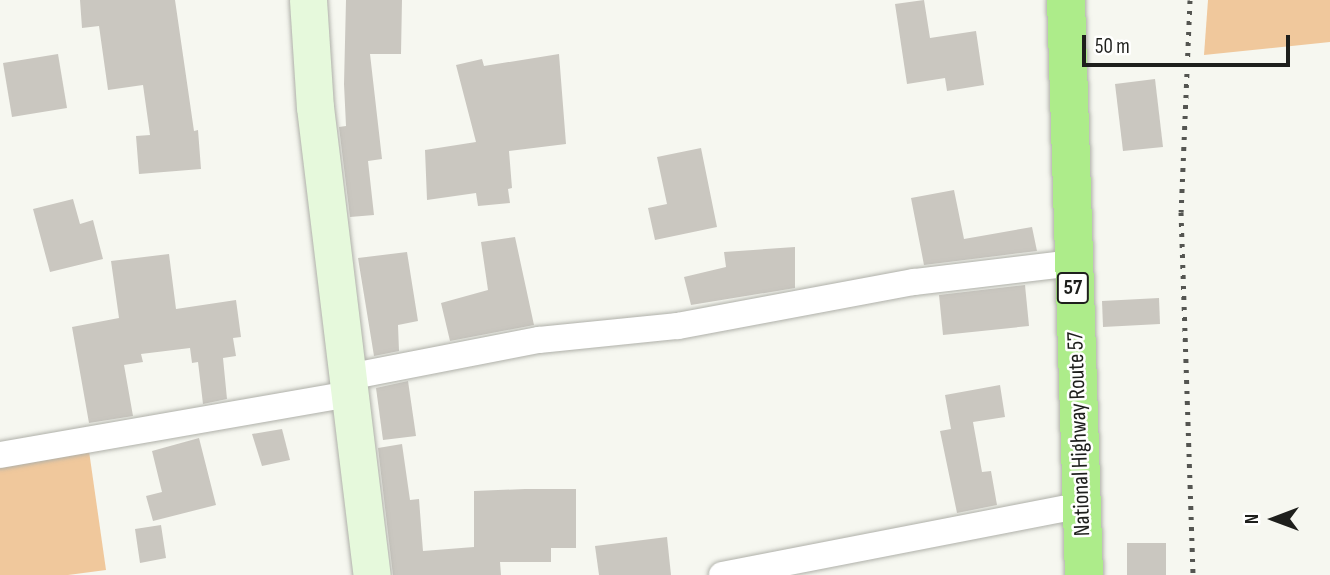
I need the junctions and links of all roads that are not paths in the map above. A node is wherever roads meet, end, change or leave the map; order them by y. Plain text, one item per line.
1 (308, 0) edge
2 (1066, 0) edge
3 (1073, 263) junction
4 (349, 386) junction
5 (0, 455) edge
6 (1081, 505) junction
7 (372, 575) edge
8 (722, 575) edge
9 (1084, 575) edge

1 - 4 street
2 - 3 highway, National Highway Route 57 / 57
3 - 4 street
3 - 6 highway, National Highway Route 57 / 57
4 - 5 street
4 - 7 street
6 - 8 street
6 - 9 highway, National Highway Route 57 / 57

